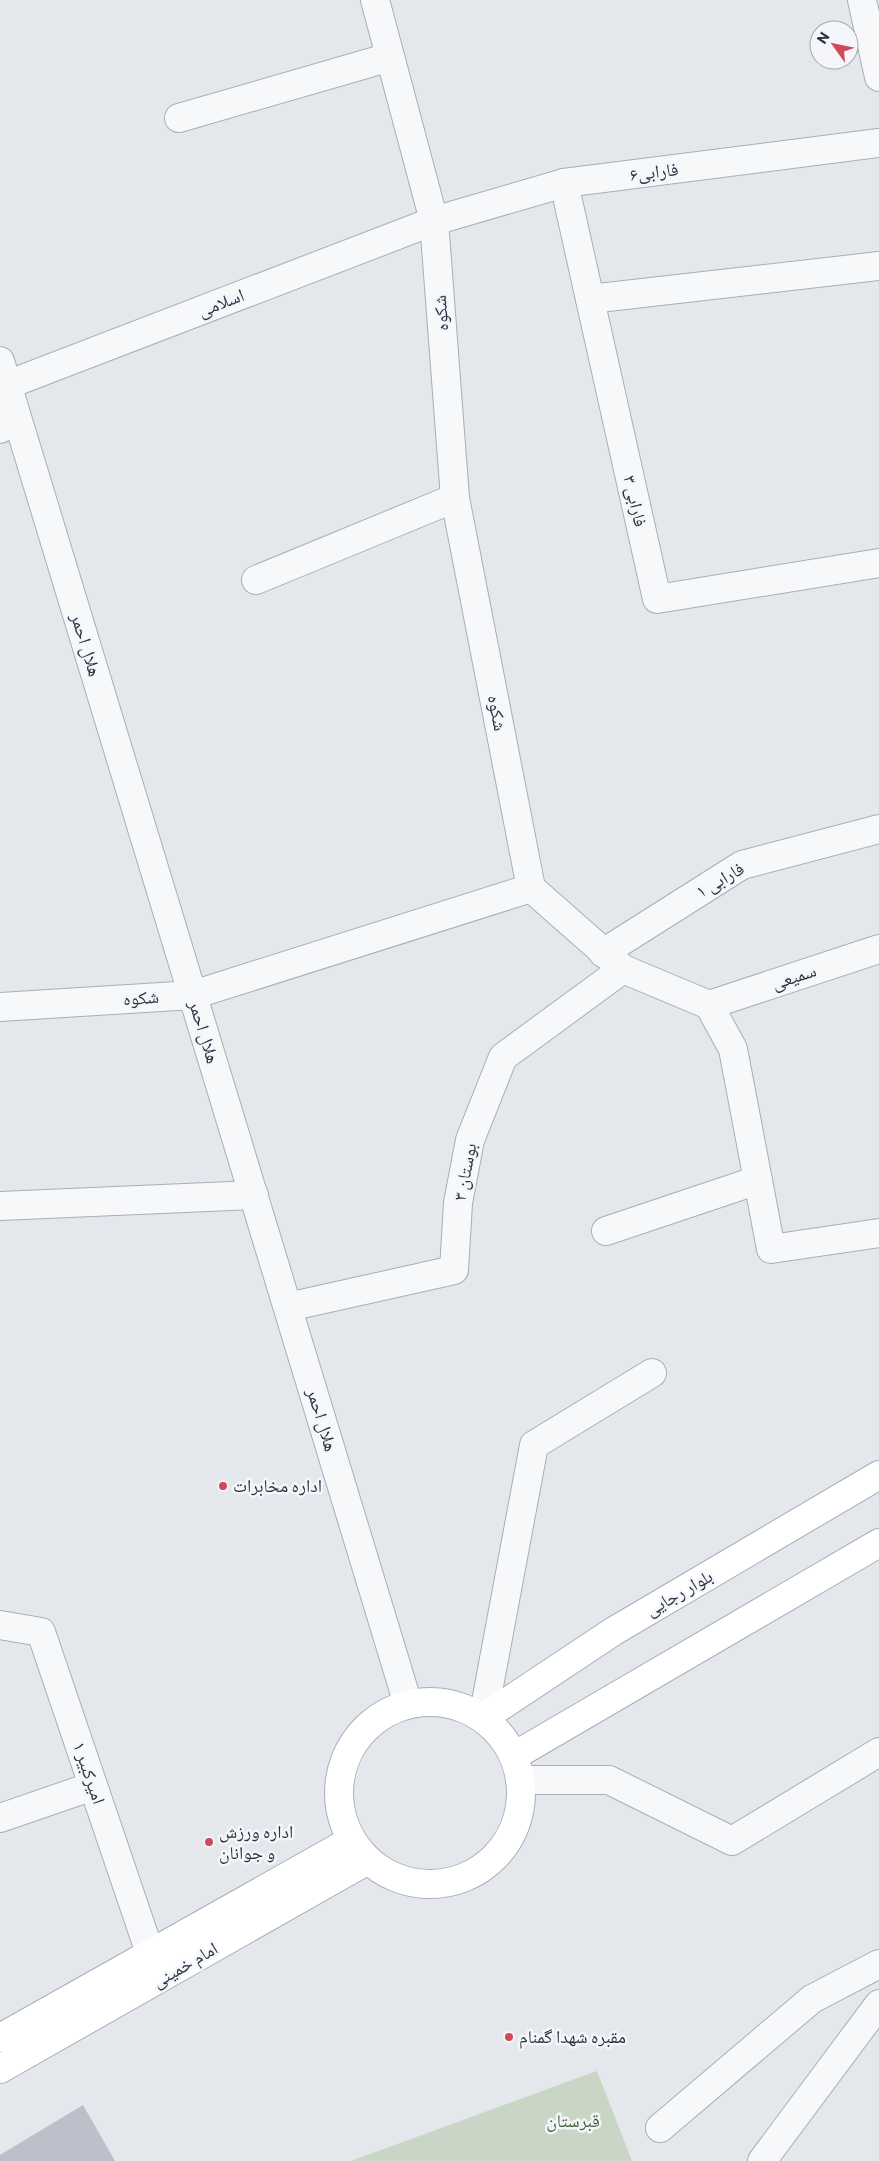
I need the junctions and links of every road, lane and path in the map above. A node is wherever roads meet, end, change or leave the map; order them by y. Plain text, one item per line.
1 (375, 0) edge
2 (862, 0) edge
3 (390, 57) junction
4 (879, 76) edge
5 (179, 118) dead end
6 (879, 142) edge
7 (564, 183) junction
8 (434, 222) junction
9 (879, 266) edge
10 (590, 299) junction
11 (2, 379) edge
12 (0, 429) edge
13 (455, 498) junction
14 (879, 563) edge
15 (256, 580) dead end
16 (879, 828) edge
17 (531, 888) junction
18 (879, 949) edge
19 (613, 961) junction
20 (193, 995) junction
21 (709, 1005) junction
22 (0, 1007) edge
23 (758, 1180) junction
24 (254, 1195) junction
25 (0, 1206) edge
26 (606, 1230) dead end
27 (879, 1233) edge
28 (288, 1307) junction
29 (652, 1373) dead end
30 (879, 1475) edge
31 (879, 1543) edge
32 (0, 1625) edge
33 (408, 1704) junction
34 (483, 1718) junction
35 (877, 1757) edge
36 (517, 1768) junction
37 (93, 1786) junction
38 (0, 1818) edge
39 (360, 1850) junction
40 (150, 1954) junction
41 (879, 1964) edge
42 (879, 2004) edge
43 (0, 2038) edge
44 (0, 2070) edge
45 (660, 2128) dead end
46 (762, 2161) edge

1 - 3 street, شکوه
2 - 4 street
3 - 5 street
3 - 8 street, شکوه
6 - 7 street, فارابی۶
7 - 8 street, فارابی۶
7 - 10 street, فارابی ۳
8 - 11 street, اسلامی
8 - 13 street, شکوه
9 - 10 street
10 - 14 street, فارابی ۳
11 - 12 street
11 - 20 street, هلال احمر
13 - 15 street
13 - 17 street, شکوه
16 - 19 street, فارابی ۱
17 - 19 street
17 - 20 street, شکوه
18 - 21 street, سمیعی
19 - 21 street
19 - 28 street, بوستان ٣
20 - 22 street, شکوه
20 - 24 street, هلال احمر
21 - 23 street
23 - 26 street
23 - 27 street
24 - 25 street
24 - 28 street, هلال احمر
28 - 33 street, هلال احمر
29 - 34 street
30 - 34 main road, بلوار رجایی
31 - 36 main road
32 - 37 street, امیرکبیر ۱
33 - 34 main road
33 - 39 main road
34 - 36 main road
35 - 36 street
36 - 39 main road
37 - 38 street
37 - 40 street, امیرکبیر ۱
39 - 40 main road, امام خمینی
39 - 44 main road, امام خمینی
40 - 43 main road, امام خمینی
41 - 45 street
42 - 46 street

